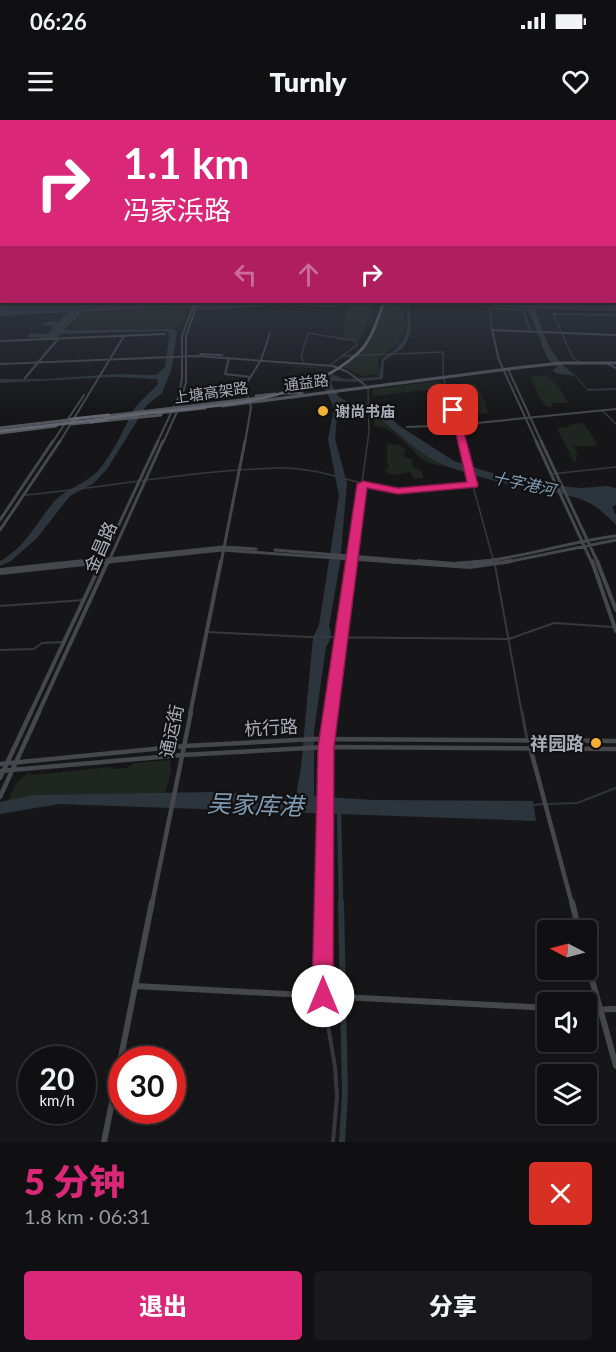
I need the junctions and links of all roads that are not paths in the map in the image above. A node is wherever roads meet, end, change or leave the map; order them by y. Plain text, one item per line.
1 (190, 318) edge
2 (376, 318) edge
3 (377, 318) edge
4 (491, 318) edge
5 (526, 318) edge
6 (555, 318) edge
7 (492, 330) junction
8 (530, 331) junction
9 (561, 332) junction
10 (270, 333) dead end
11 (165, 334) dead end
12 (616, 335) edge
13 (122, 336) junction
14 (57, 339) junction
15 (0, 341) edge
16 (184, 355) junction
17 (344, 356) junction
18 (108, 358) junction
19 (228, 358) junction
20 (261, 360) junction
21 (572, 360) junction
22 (38, 361) junction
23 (561, 362) junction
24 (0, 363) edge
25 (305, 364) junction
26 (616, 364) edge
27 (329, 366) junction
28 (506, 369) junction
29 (443, 376) junction
30 (251, 377) junction
31 (25, 378) dead end
32 (365, 385) junction
33 (278, 391) junction
34 (324, 391) junction
35 (263, 396) junction
36 (251, 399) junction
37 (173, 406) junction
38 (180, 406) junction
39 (616, 410) edge
40 (603, 411) junction
41 (177, 412) junction
42 (143, 413) junction
43 (171, 413) junction
44 (369, 413) joint
45 (130, 415) junction
46 (526, 418) junction
47 (531, 418) junction
48 (70, 421) junction
49 (616, 424) edge
50 (64, 425) junction
51 (458, 425) junction
52 (407, 427) dead end
53 (0, 431) edge
54 (616, 467) edge
55 (238, 471) junction
56 (557, 473) junction
57 (552, 474) junction
58 (330, 476) joint
59 (146, 479) junction
60 (352, 481) joint
61 (140, 482) junction
62 (363, 484) junction
63 (473, 485) junction
64 (82, 490) joint
65 (65, 492) joint
66 (23, 495) junction
67 (0, 520) edge
68 (0, 530) edge
69 (616, 538) edge
70 (583, 542) junction
71 (588, 542) junction
72 (223, 548) junction
73 (352, 557) junction
74 (106, 560) junction
75 (494, 563) junction
76 (0, 572) edge
77 (84, 600) junction
78 (0, 606) edge
79 (616, 610) edge
80 (616, 628) edge
81 (206, 632) junction
82 (340, 637) junction
83 (509, 639) junction
84 (66, 642) junction
85 (0, 650) edge
86 (326, 738) junction
87 (527, 739) junction
88 (616, 741) edge
89 (184, 746) junction
90 (326, 747) junction
91 (530, 747) junction
92 (616, 749) edge
93 (182, 754) junction
94 (18, 760) junction
95 (7, 763) junction
96 (0, 764) edge
97 (14, 768) junction
98 (2, 771) edge
99 (0, 778) edge
100 (324, 792) joint
101 (0, 797) edge
102 (576, 920) edge
103 (592, 980) edge
104 (135, 986) junction
105 (323, 996) junction
106 (537, 1007) edge
107 (616, 1009) edge
108 (597, 1011) edge
109 (601, 1011) junction
110 (616, 1066) edge
111 (104, 1142) edge
112 (333, 1142) edge

1 - 16 street, 金昌路
2 - 33 highway, 上塘高架路, bridge
3 - 35 highway, 上塘高架路, bridge
4 - 7 street
5 - 8 street
6 - 9 street
7 - 8 street
7 - 28 street
8 - 9 street
9 - 12 street
9 - 21 street
10 - 20 street, 通运街
11 - 13 street
13 - 14 street
13 - 18 street
14 - 15 street
14 - 22 street
16 - 18 street
16 - 19 street
16 - 20 street
16 - 37 street, 金昌路
16 - 38 street, 金昌路
17 - 25 street
17 - 27 street
17 - 29 street
18 - 22 street
18 - 48 street
18 - 48 street
19 - 20 street
19 - 30 street
20 - 25 street
20 - 30 street, 通运街
21 - 23 main road, 通益路
21 - 26 main road, 通益路
22 - 24 street
22 - 31 street
23 - 26 main road, 通益路
23 - 28 main road, 通益路
25 - 27 street
27 - 32 street
28 - 29 main road, 通益路
28 - 46 street
28 - 47 street
29 - 32 main road, 通益路
29 - 51 street
30 - 36 street, 通运街
32 - 34 main road, 通益路
32 - 44 street
33 - 48 highway, bridge
33 - 53 highway, 上塘高架路, bridge
34 - 36 main road, 通益路
34 - 36 main road, 通益路
35 - 48 highway, bridge
35 - 53 highway, 上塘高架路, bridge
36 - 38 main road, 通益路
36 - 41 main road, 通益路
36 - 55 street, 通运街
37 - 38 main road, 通益路
37 - 42 main road, 通益路
37 - 43 street, 金昌路
38 - 41 street, 金昌路
39 - 40 street
40 - 47 street
40 - 49 street
41 - 43 main road, 通益路
41 - 59 street, 金昌路
42 - 43 main road, 通益路
42 - 45 main road, bridge
42 - 45 main road, 通益路, bridge
43 - 61 street, 金昌路
44 - 62 street
45 - 48 main road
45 - 48 main road, 通益路
46 - 47 street
46 - 51 street
46 - 57 street
47 - 56 street
48 - 50 main road, 通益路
48 - 53 main road, 通益路
48 - 66 street
50 - 53 main road, 通益路
50 - 67 street
51 - 52 street
51 - 63 street
54 - 56 street
55 - 58 street
55 - 59 street
55 - 72 street, 通运街
56 - 57 street
56 - 71 street
57 - 70 street
58 - 60 street
59 - 61 street
59 - 74 street, 金昌路
60 - 62 street
61 - 64 street
61 - 74 street, 金昌路
62 - 63 street
62 - 73 street
63 - 75 street
64 - 65 street
65 - 66 street
66 - 68 street
69 - 71 street
70 - 71 street
70 - 75 street
70 - 80 street
71 - 79 street
72 - 73 street
72 - 74 street
72 - 81 street, 通运街
73 - 75 street
73 - 82 street
74 - 76 street
74 - 77 street, 金昌路
74 - 94 street, 金昌路
75 - 83 street
77 - 78 street
77 - 84 street, 金昌路
80 - 83 street
81 - 82 street
81 - 89 street, 通运街
82 - 83 street
82 - 86 street
83 - 87 street
84 - 85 street
84 - 95 street, 金昌路
86 - 87 street, 杭行路
86 - 89 street, 杭行路
86 - 90 street
87 - 88 street, 杭行路
89 - 93 street, 通运街
89 - 94 street, 杭行路
90 - 91 street, 杭行路
90 - 93 street, 杭行路
90 - 100 street
91 - 92 street, 杭行路
91 - 102 street
93 - 97 street, 杭行路
93 - 104 street, 通运街
94 - 95 street, 杭行路
94 - 97 street, 金昌路
95 - 96 street, 杭行路
95 - 98 street, 金昌路
97 - 98 street, 杭行路
97 - 101 street, 金昌路
98 - 99 street, 金昌路
100 - 105 street
103 - 109 street
104 - 105 street
104 - 111 street, 通运街
105 - 106 street
105 - 112 street
107 - 109 street
108 - 109 street
109 - 110 street

